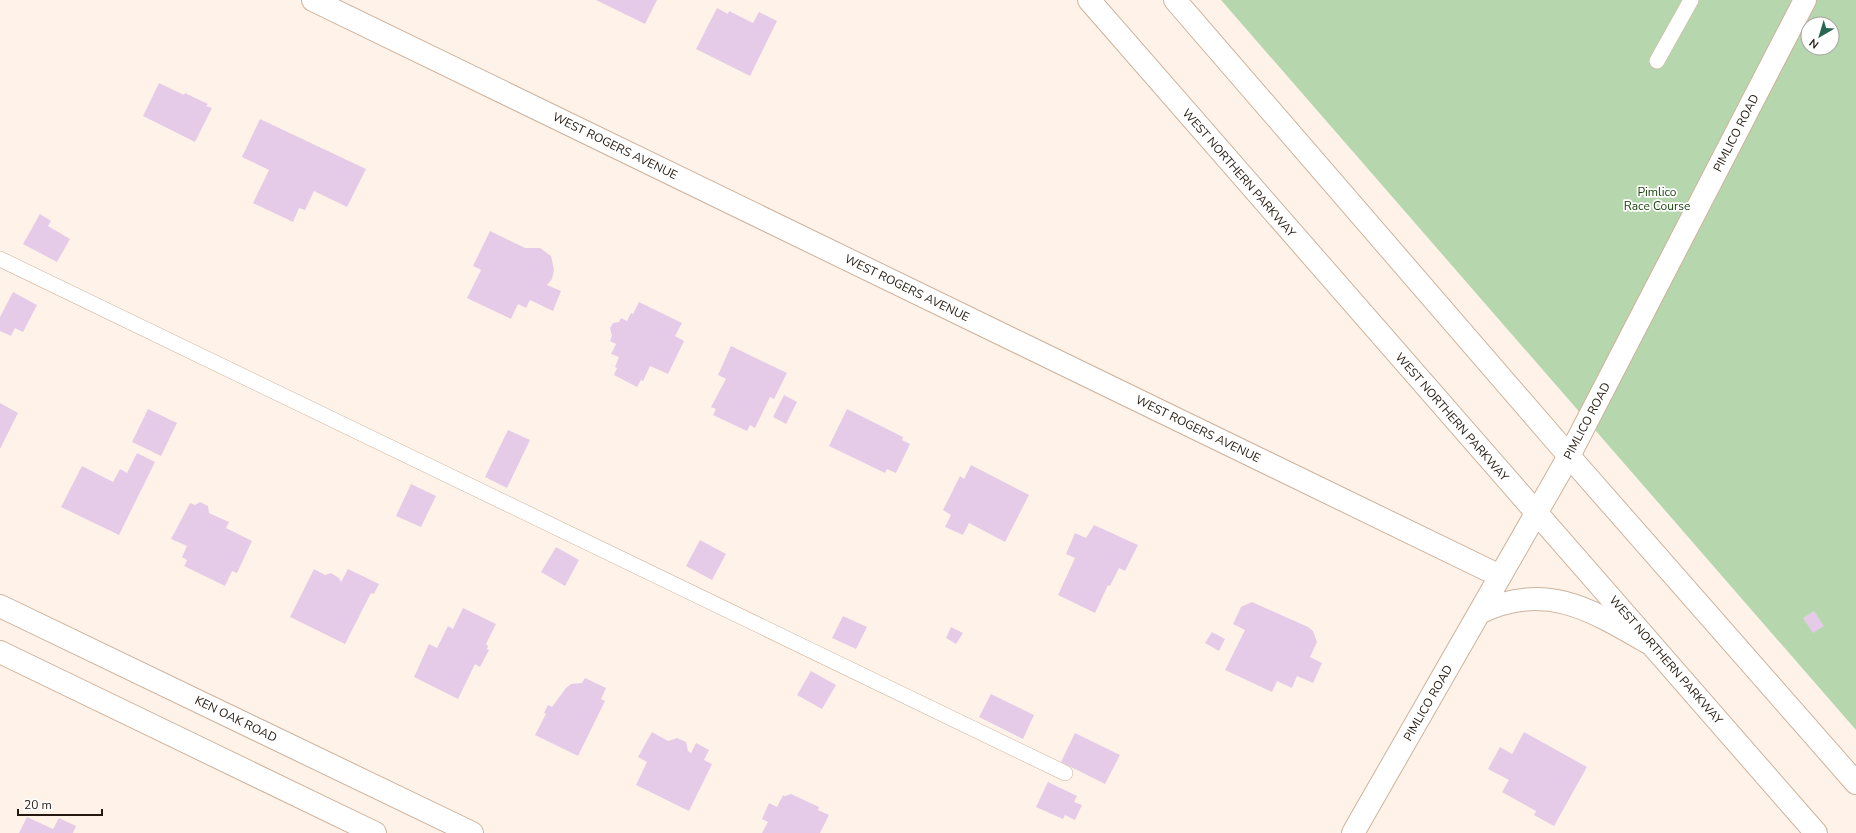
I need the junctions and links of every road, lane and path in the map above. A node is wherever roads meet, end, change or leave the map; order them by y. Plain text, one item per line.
1 (313, 0) edge
2 (1089, 0) edge
3 (1175, 0) edge
4 (1691, 0) edge
5 (1805, 0) edge
6 (1657, 61) dead end
7 (0, 259) edge
8 (1569, 456) junction
9 (1536, 514) junction
10 (1500, 576) junction
11 (0, 606) edge
12 (1479, 613) junction
13 (1652, 645) junction
14 (0, 652) edge
15 (1065, 773) dead end
16 (1856, 783) edge
17 (375, 833) edge
18 (472, 833) edge
19 (1353, 833) edge
20 (1816, 833) edge

1 - 10 street, WEST ROGERS AVENUE
2 - 9 street, WEST NORTHERN PARKWAY
3 - 8 street
4 - 6 lane
5 - 8 street, PIMLICO ROAD
7 - 15 lane
8 - 9 street, PIMLICO ROAD
8 - 16 street
9 - 10 street, PIMLICO ROAD
9 - 13 street, WEST NORTHERN PARKWAY
10 - 12 street, PIMLICO ROAD
11 - 18 street, KEN OAK ROAD
12 - 13 street
12 - 19 street, PIMLICO ROAD
13 - 20 street, WEST NORTHERN PARKWAY
14 - 17 street

